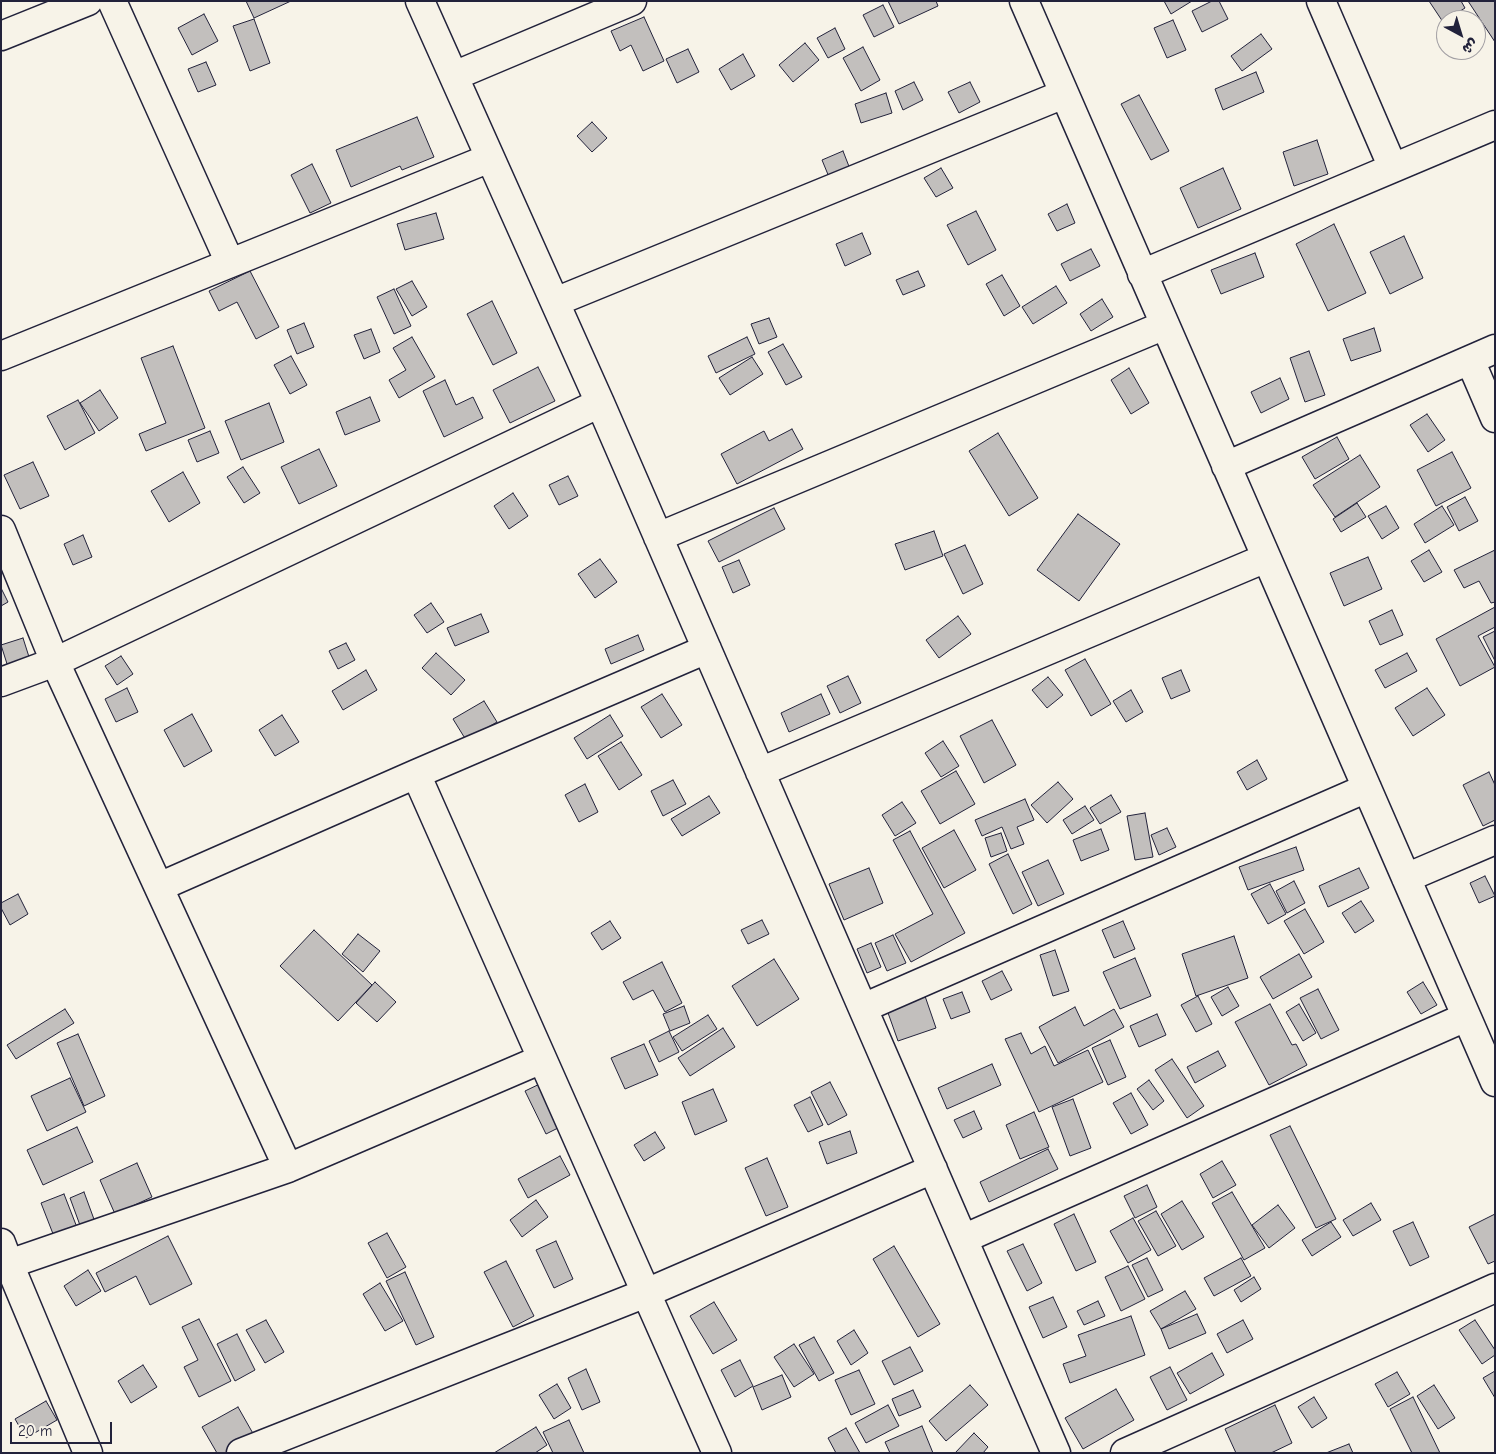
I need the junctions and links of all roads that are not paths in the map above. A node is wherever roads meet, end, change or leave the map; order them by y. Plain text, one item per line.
1 (88, 1) edge
2 (112, 1) edge
3 (420, 1) edge
4 (632, 1) edge
5 (1024, 1) edge
6 (1321, 1) edge
7 (1, 36) edge
8 (454, 76) junction
9 (1064, 94) junction
10 (1495, 125) edge
11 (490, 158) junction
12 (1393, 168) junction
13 (230, 262) junction
14 (1142, 274) junction
15 (554, 302) junction
16 (1165, 325) junction
17 (1495, 349) edge
18 (1, 356) edge
19 (1470, 360) junction
20 (600, 403) junction
21 (1495, 418) edge
22 (1226, 466) junction
23 (1, 530) edge
24 (658, 537) junction
25 (1266, 558) junction
26 (707, 649) junction
27 (55, 662) junction
28 (1, 682) edge
29 (760, 772) junction
30 (416, 774) junction
31 (1367, 788) junction
32 (1495, 840) edge
33 (1406, 878) junction
34 (159, 887) junction
35 (863, 1008) junction
36 (1466, 1017) junction
37 (542, 1059) junction
38 (1491, 1065) edge
39 (288, 1168) junction
40 (933, 1169) junction
41 (963, 1239) junction
42 (4, 1258) edge
43 (1495, 1288) edge
44 (646, 1293) junction
45 (88, 1453) edge
46 (242, 1453) edge
47 (717, 1453) edge
48 (1056, 1453) edge
49 (1125, 1453) edge

1 - 7 street
2 - 13 street
3 - 8 street
4 - 8 street
5 - 9 street
6 - 12 street
8 - 11 street
9 - 14 street
9 - 15 street
10 - 12 street
11 - 13 street
11 - 15 street
12 - 14 street
13 - 18 street
14 - 16 street
15 - 20 street
16 - 22 street
16 - 24 street
17 - 19 street
19 - 21 street
19 - 22 street
20 - 24 street
20 - 27 street
22 - 25 street
23 - 27 street
24 - 26 street
25 - 29 street
25 - 31 street
26 - 29 street
26 - 30 street
27 - 28 street
27 - 34 street
29 - 35 street
30 - 34 street
30 - 37 street
31 - 33 street
31 - 35 street
32 - 33 street
33 - 36 street
34 - 39 street
35 - 40 street
36 - 38 street
36 - 41 street
37 - 39 street
37 - 44 street
39 - 42 street
40 - 41 street
40 - 44 street
41 - 48 street
42 - 45 street
43 - 49 street
44 - 46 street
44 - 47 street

